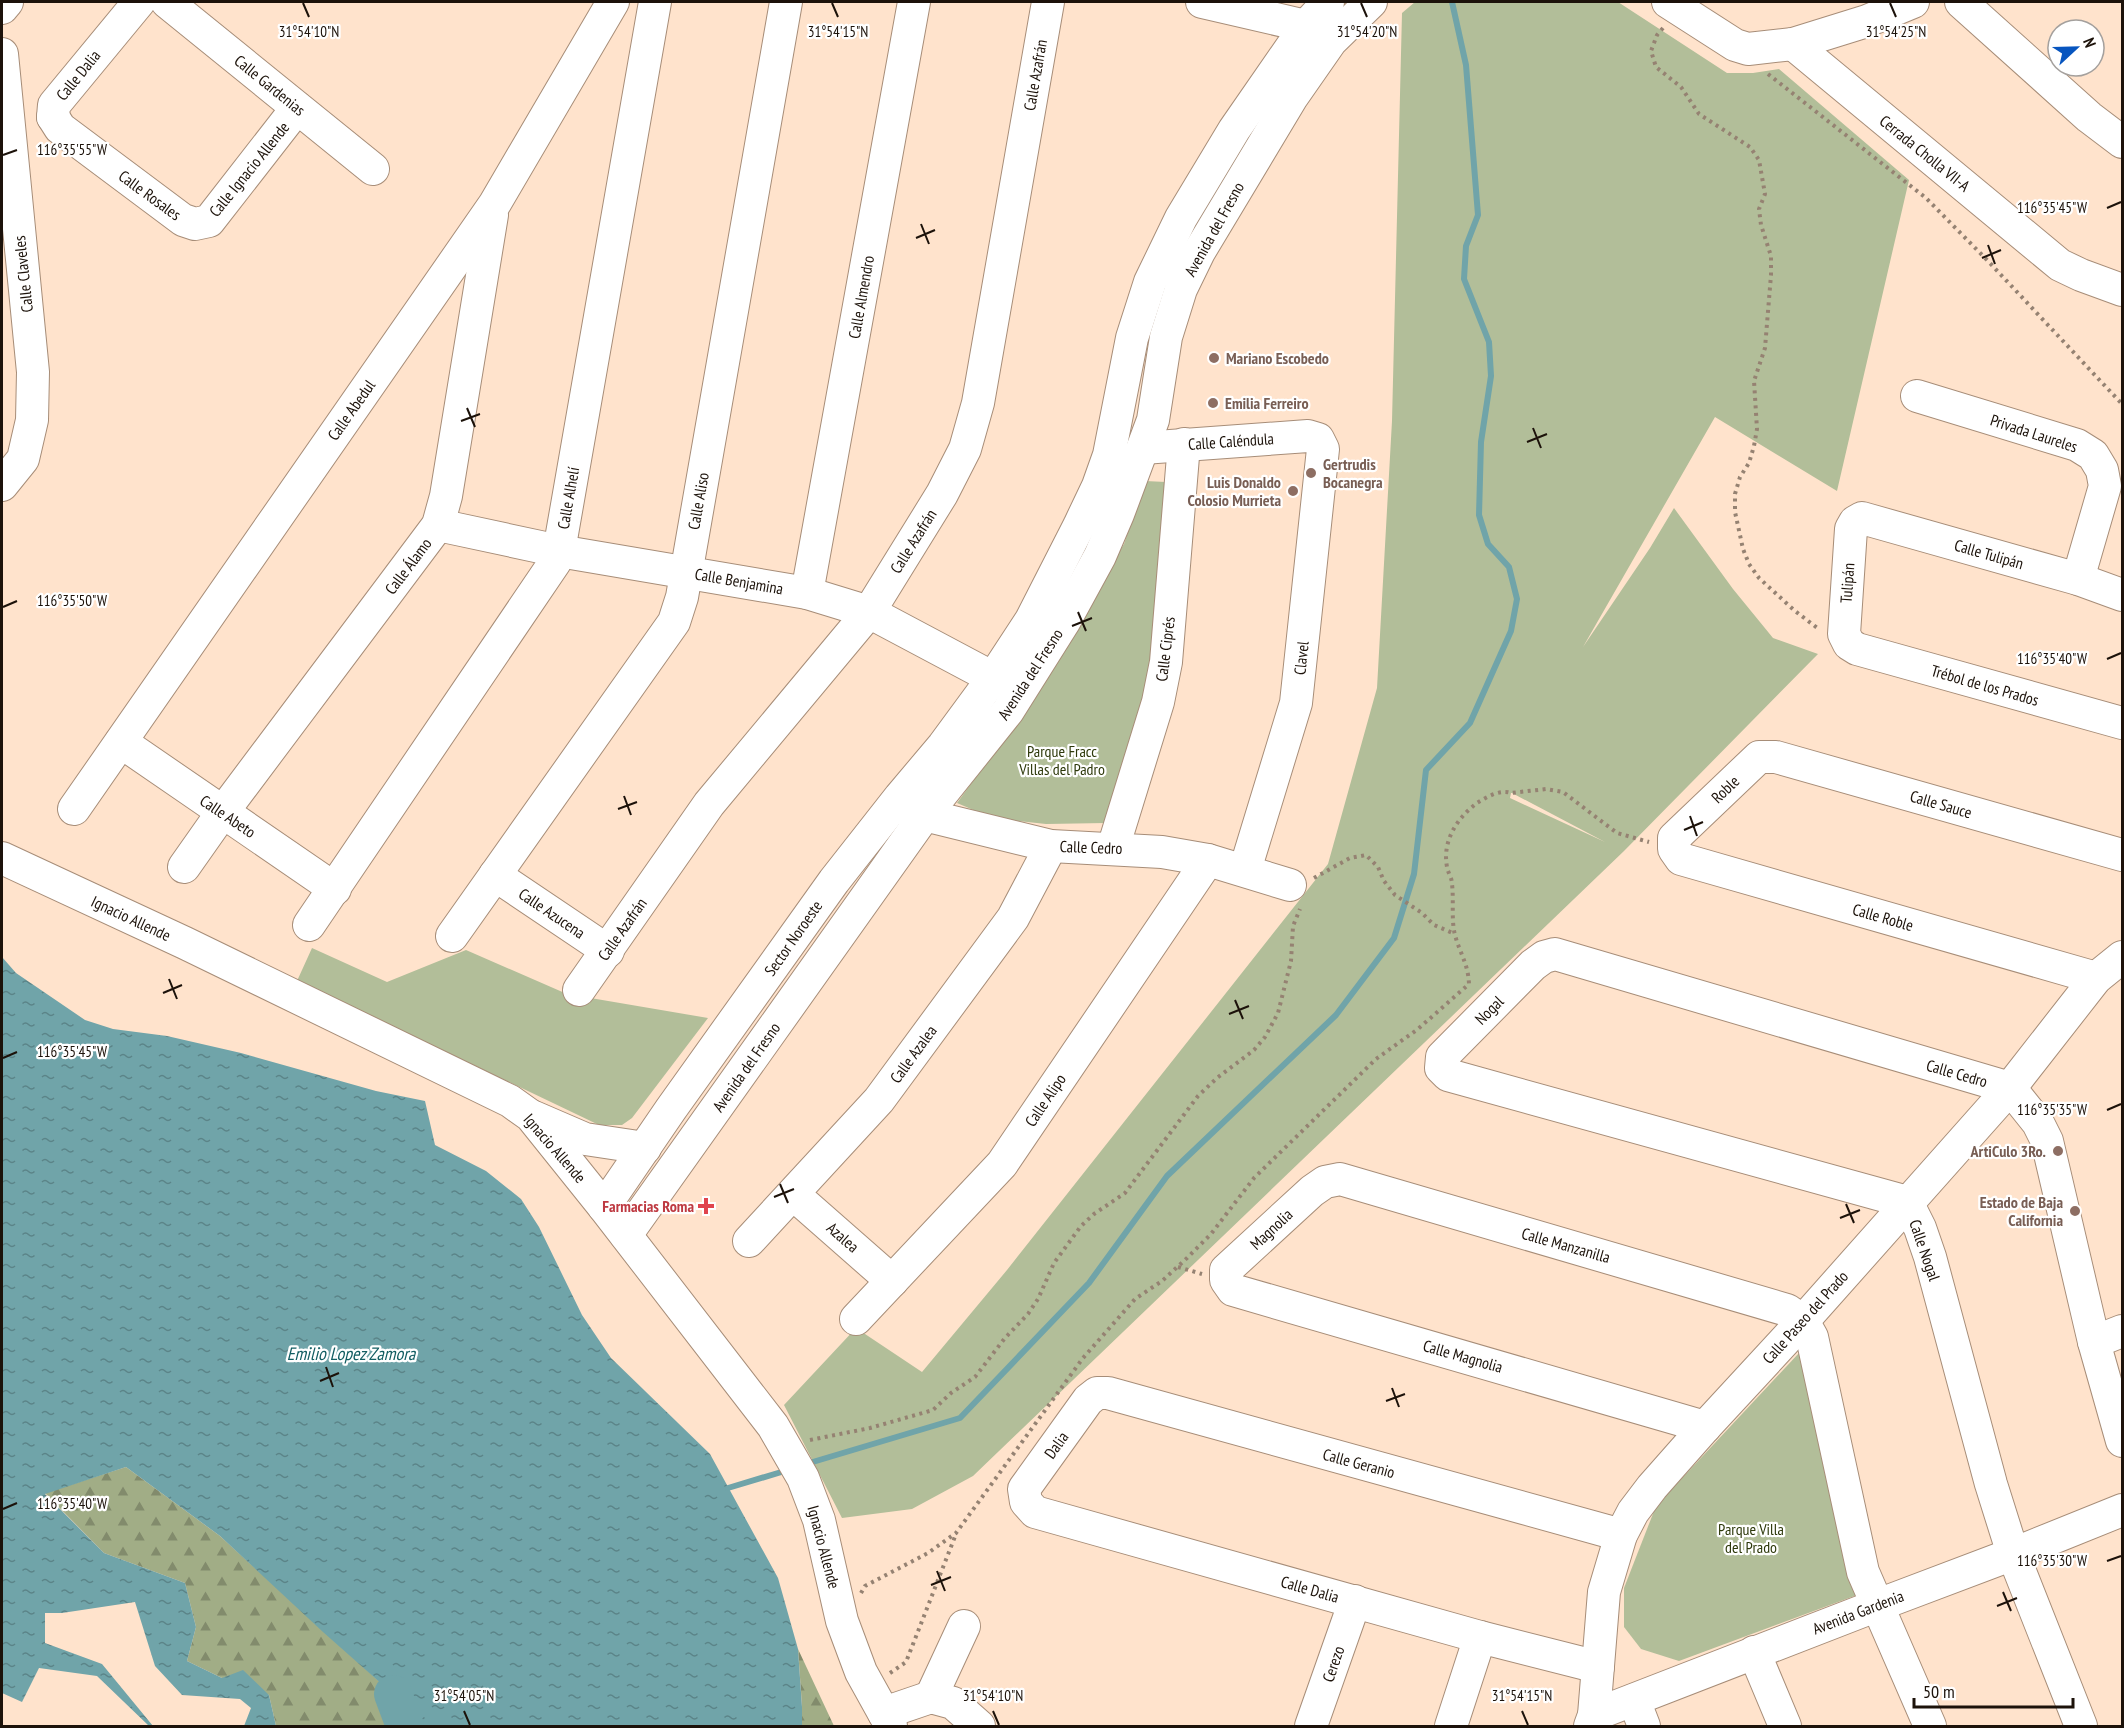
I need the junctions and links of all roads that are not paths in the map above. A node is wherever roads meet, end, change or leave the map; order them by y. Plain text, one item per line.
1 (7, 2) edge
2 (139, 2) edge
3 (166, 2) edge
4 (613, 2) edge
5 (655, 2) edge
6 (786, 2) edge
7 (914, 2) edge
8 (1048, 2) edge
9 (1202, 2) edge
10 (1913, 2) edge
11 (1961, 2) edge
12 (1672, 4) edge
13 (1346, 6) edge
14 (2, 8) edge
15 (1318, 34) junction
16 (1793, 44) junction
17 (2, 54) edge
18 (297, 108) junction
19 (53, 117) junction
20 (8, 119) junction
21 (2122, 142) edge
22 (373, 169) dead end
23 (494, 205) junction
24 (195, 224) joint
25 (2122, 290) edge
26 (1917, 396) dead end
27 (1318, 439) joint
28 (1184, 444) junction
29 (1143, 448) junction
30 (2, 485) edge
31 (1855, 522) joint
32 (438, 525) junction
33 (559, 551) junction
34 (686, 572) junction
35 (2078, 579) junction
36 (807, 593) junction
37 (2122, 595) edge
38 (869, 612) junction
39 (1846, 639) joint
40 (993, 678) junction
41 (1021, 692) junction
42 (2122, 723) edge
43 (121, 742) junction
44 (1759, 757) joint
45 (892, 806) junction
46 (74, 809) dead end
47 (222, 813) junction
48 (924, 816) junction
49 (1051, 846) junction
50 (1113, 848) junction
51 (1674, 849) joint
52 (2122, 855) edge
53 (2, 858) edge
54 (1208, 860) junction
55 (184, 867) dead end
56 (1245, 870) junction
57 (495, 875) junction
58 (1290, 885) road end
59 (335, 889) junction
60 (309, 925) dead end
61 (452, 936) dead end
62 (609, 951) junction
63 (1544, 957) joint
64 (2122, 957) edge
65 (2097, 978) junction
66 (579, 990) dead end
67 (1441, 1068) joint
68 (2010, 1089) junction
69 (531, 1116) junction
70 (645, 1148) junction
71 (1325, 1182) joint
72 (793, 1194) junction
73 (1907, 1202) junction
74 (604, 1207) junction
75 (626, 1235) junction
76 (749, 1241) dead end
77 (1226, 1280) joint
78 (892, 1281) junction
79 (856, 1319) dead end
80 (1803, 1321) junction
81 (2108, 1337) edge
82 (1097, 1393) joint
83 (1705, 1426) junction
84 (2122, 1441) edge
85 (1026, 1502) joint
86 (2122, 1510) edge
87 (1622, 1535) junction
88 (2013, 1554) junction
89 (1355, 1601) junction
90 (1878, 1605) junction
91 (964, 1626) dead end
92 (1480, 1637) junction
93 (1754, 1652) junction
94 (1598, 1668) junction
95 (931, 1697) junction
96 (1639, 1713) edge
97 (887, 1720) edge
98 (1592, 1721) edge
99 (979, 1726) edge
100 (1311, 1726) edge
101 (1451, 1726) edge
102 (1785, 1726) edge
103 (1930, 1726) edge
104 (2081, 1726) edge

1 - 14 street
2 - 19 street, Calle Dalia
3 - 18 street, Calle Gardenias
4 - 23 street, Calle Abedul
5 - 33 street, Calle Alhelí
6 - 34 street, Calle Aliso
7 - 36 street, Calle Almendro
8 - 38 street, Calle Azafrán
9 - 15 street
10 - 16 street
11 - 21 street
12 - 16 street
13 - 15 street, Avenida del Fresno
15 - 29 street, Avenida del Fresno
15 - 40 street, Avenida del Fresno
16 - 25 street, Cerrada Cholla VII-A
17 - 20 street, Calle Claveles
18 - 22 street, Calle Gardenias
18 - 24 street, Calle Ignacio Allende
19 - 20 street, Calle Dalia
19 - 24 street, Calle Rosales
20 - 30 street, Calle Claveles
23 - 32 street, Calle Álamo
23 - 43 street, Calle Abedul
26 - 35 street, Privada Laureles
27 - 28 street, Calle Caléndula
27 - 56 street, Clavel
28 - 29 street, Calle Caléndula
28 - 50 street, Calle Ciprés
29 - 41 street, Avenida del Fresno
31 - 35 street, Calle Tulipán
31 - 39 street, Tulipán
32 - 33 street, Calle Benjamina
32 - 47 street, Calle Álamo
33 - 34 street, Calle Benjamina
33 - 59 street, Calle Alhelí
34 - 36 street, Calle Benjamina
34 - 57 street, Calle Aliso
35 - 37 street, Calle Tulipán
36 - 38 street, Calle Benjamina
38 - 40 street, Calle Benjamina
38 - 62 street, Calle Azafrán
39 - 42 street, Trébol de los Prados
40 - 41 street, Calle Benjamina
40 - 45 street, Sector Noroeste
41 - 48 street, Avenida del Fresno
43 - 46 street, Calle Abedul
43 - 47 street, Calle Abeto
44 - 51 street, Roble
44 - 52 street, Calle Sauce
45 - 48 street, Calle Cedro
45 - 70 street, Sector Noroeste
47 - 55 street, Calle Álamo
47 - 59 street, Calle Abeto
48 - 49 street, Calle Cedro
48 - 75 street, Avenida del Fresno
49 - 50 street, Calle Cedro
49 - 72 street, Calle Azalea
50 - 54 street, Calle Cedro
51 - 65 street, Calle Roble
53 - 69 street, Ignacio Allende
54 - 56 street, Calle Cedro
54 - 78 street, Calle Alipo
56 - 58 street, Calle Cedro
57 - 61 street, Calle Aliso
57 - 62 street, Calle Azucena
59 - 60 street, Calle Alhelí
62 - 66 street, Calle Azafrán
63 - 67 street, Nogal
63 - 68 street, Calle Cedro
64 - 65 street, Calle Paseo del Prado
65 - 68 street, Calle Paseo del Prado
67 - 73 street, Calle Nogal
68 - 73 street, Calle Paseo del Prado
68 - 81 street, Calle Cedro
69 - 70 street
69 - 74 street, Ignacio Allende
70 - 74 street, Sector Noroeste
71 - 77 street, Magnolia
71 - 80 street, Calle Manzanilla
72 - 76 street, Calle Azalea
72 - 78 street, Azalea
73 - 80 street, Calle Paseo del Prado
73 - 88 street, Calle Nogal
74 - 75 street, Ignacio Allende
75 - 97 street, Ignacio Allende
77 - 83 street, Calle Magnolia
78 - 79 street, Calle Alipo
80 - 83 street, Calle Paseo del Prado
80 - 90 street
81 - 84 street, Calle Cedro
82 - 85 street, Dalia
82 - 87 street, Calle Geranio
83 - 87 street, Calle Paseo del Prado
85 - 89 street, Calle Dalia
86 - 88 street, Avenida Gardenia
87 - 94 street, Calle Paseo del Prado
88 - 90 street, Avenida Gardenia
88 - 104 street, Calle Nogal
89 - 92 street, Calle Dalia
89 - 100 street, Cerezo
90 - 93 street, Avenida Gardenia
90 - 103 street
91 - 95 street
92 - 94 street, Calle Dalia
92 - 101 street
93 - 96 street, Avenida Gardenia
93 - 102 street
94 - 98 street, Calle Paseo del Prado
95 - 97 street
95 - 99 street
96 - 98 street, Avenida Gardenia

